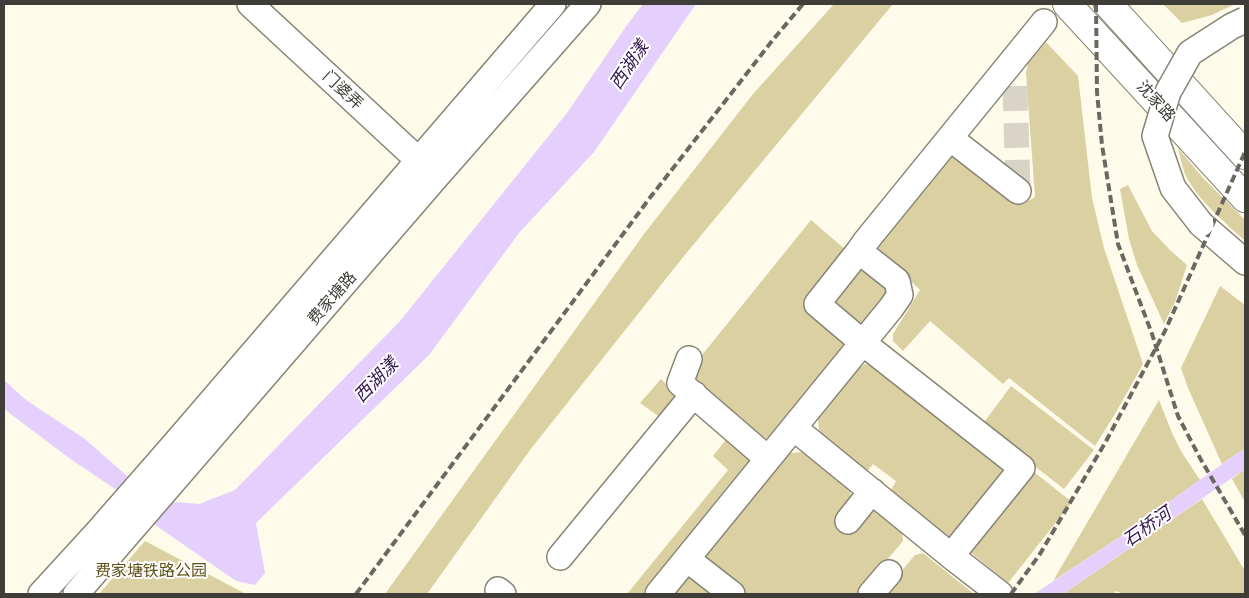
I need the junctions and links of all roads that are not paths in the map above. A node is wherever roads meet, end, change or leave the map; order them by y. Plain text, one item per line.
1 (250, 4) edge
2 (553, 4) edge
3 (588, 4) edge
4 (1068, 4) edge
5 (1108, 4) edge
6 (1245, 20) edge
7 (1044, 22) dead end
8 (950, 138) junction
9 (1245, 154) edge
10 (427, 169) junction
11 (1018, 191) dead end
12 (1245, 198) edge
13 (859, 251) junction
14 (1245, 262) edge
15 (863, 343) junction
16 (689, 359) dead end
17 (694, 394) junction
18 (794, 428) junction
19 (768, 459) junction
20 (872, 491) junction
21 (848, 520) dead end
22 (105, 542) junction
23 (951, 556) junction
24 (560, 557) dead end
25 (687, 559) junction
26 (889, 572) dead end
27 (998, 593) edge
28 (42, 594) edge
29 (76, 594) edge
30 (658, 594) edge
31 (732, 594) edge
32 (871, 594) edge

1 - 10 street, 门婆弄
2 - 10 street, 费家塘路
3 - 10 street, 费家塘路
4 - 12 main road, 沈家路
5 - 9 main road, 沈家路
6 - 14 street, bridge
7 - 8 street
8 - 11 street
8 - 13 street
10 - 22 street, 费家塘路
13 - 15 street
13 - 15 street
15 - 18 street
15 - 23 street
16 - 17 street
17 - 19 street
17 - 24 street
18 - 19 street
18 - 20 street
19 - 25 street
20 - 21 street
20 - 23 street
22 - 28 street, 费家塘路
22 - 29 street, 费家塘路
23 - 27 street
25 - 30 street
25 - 31 street
26 - 32 street

